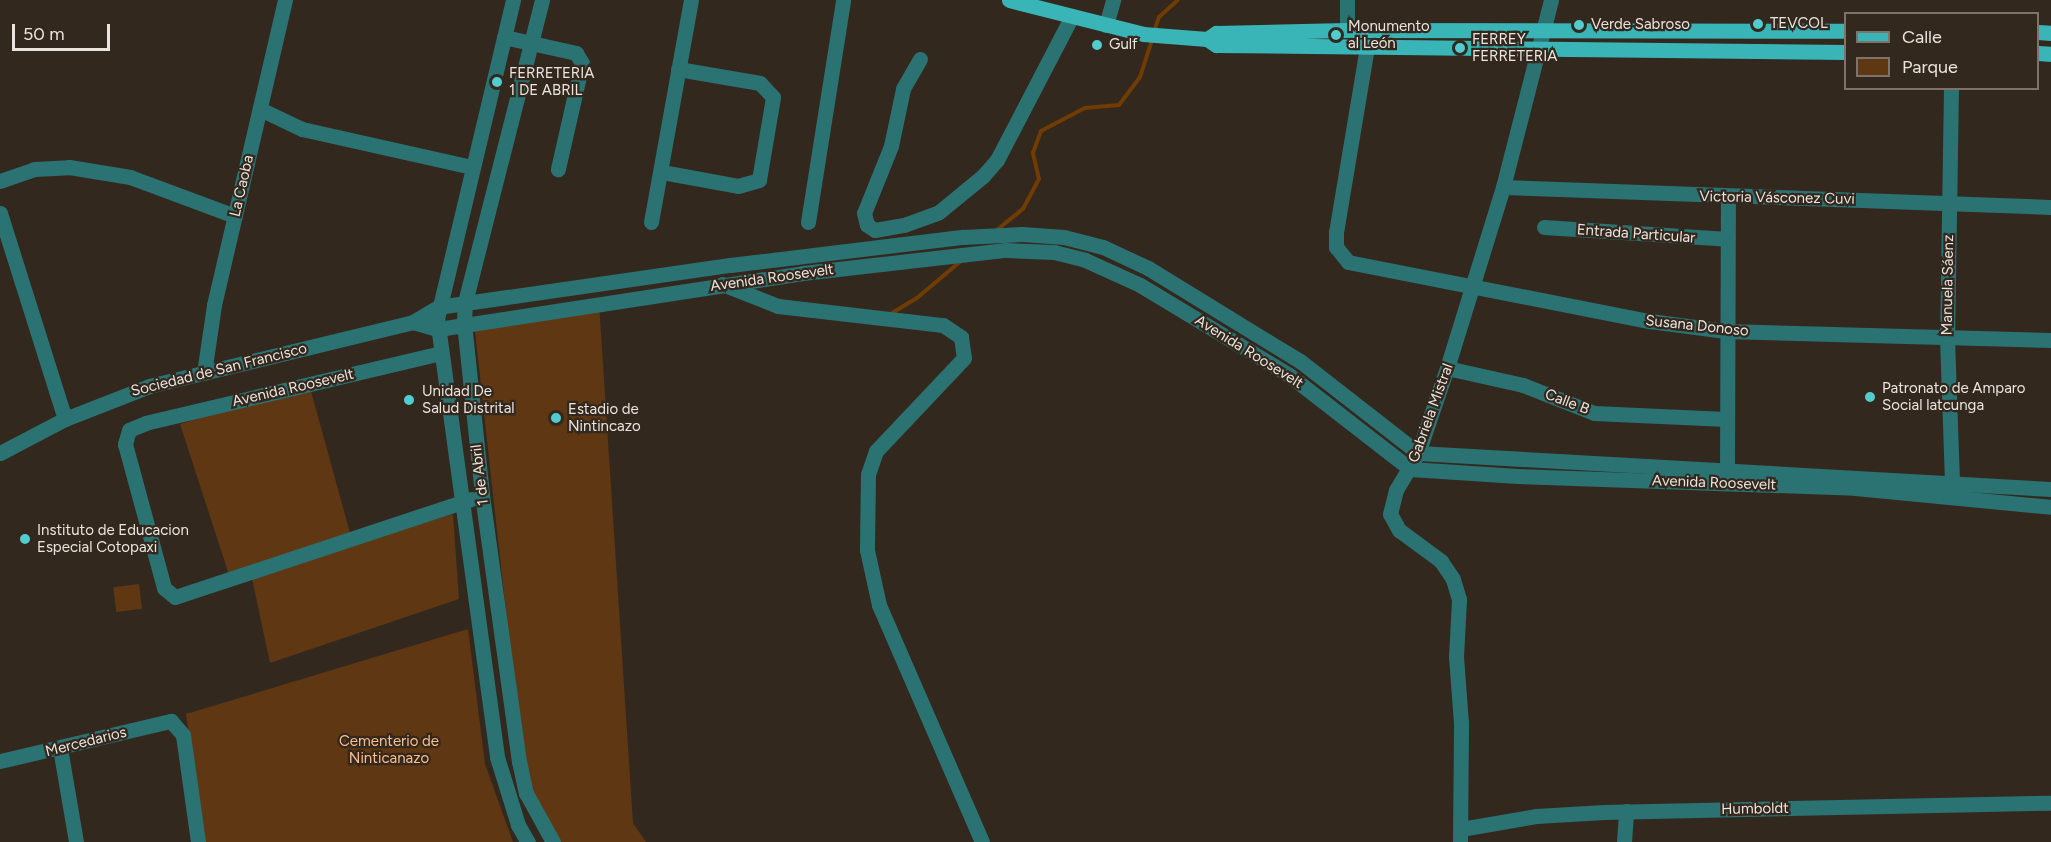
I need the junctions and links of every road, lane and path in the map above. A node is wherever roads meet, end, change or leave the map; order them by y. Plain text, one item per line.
1 (285, 0) edge
2 (513, 0) edge
3 (542, 0) edge
4 (691, 0) edge
5 (843, 0) edge
6 (1009, 0) edge
7 (1113, 0) edge
8 (1347, 0) edge
9 (1551, 0) edge
10 (1028, 2) edge
11 (1072, 16) junction
12 (1106, 25) junction
13 (1347, 30) junction
14 (1543, 31) junction
15 (1844, 31) edge
16 (504, 37) junction
17 (1207, 39) junction
18 (532, 44) junction
19 (1367, 47) junction
20 (1538, 49) junction
21 (1844, 52) edge
22 (920, 60) dead end
23 (678, 69) junction
24 (1951, 90) edge
25 (260, 109) junction
26 (472, 167) junction
27 (558, 169) dead end
28 (662, 172) junction
29 (0, 181) edge
30 (1503, 187) junction
31 (1728, 198) junction
32 (1949, 202) junction
33 (2051, 207) edge
34 (0, 213) edge
35 (235, 216) junction
36 (651, 222) dead end
37 (808, 222) dead end
38 (1544, 227) dead end
39 (1728, 239) junction
40 (747, 263) junction
41 (749, 280) junction
42 (722, 284) junction
43 (1472, 289) junction
44 (465, 302) junction
45 (438, 307) junction
46 (413, 322) junction
47 (464, 323) junction
48 (438, 329) junction
49 (1725, 331) junction
50 (1947, 338) junction
51 (2051, 340) edge
52 (441, 353) junction
53 (1447, 368) junction
54 (204, 373) junction
55 (65, 419) junction
56 (1726, 419) junction
57 (0, 453) edge
58 (1418, 453) junction
59 (1727, 468) junction
60 (1410, 469) junction
61 (1952, 482) junction
62 (2051, 489) edge
63 (482, 495) junction
64 (463, 502) junction
65 (2051, 507) edge
66 (60, 748) junction
67 (0, 761) edge
68 (2051, 803) edge
69 (1626, 811) junction
70 (1461, 836) edge
71 (76, 842) edge
72 (198, 842) edge
73 (528, 842) edge
74 (553, 842) edge
75 (982, 842) edge
76 (1624, 842) edge

1 - 25 street, La Caoba
2 - 16 street, 1 de Abril
3 - 18 street, 1 de Abril
4 - 23 street
5 - 37 street
6 - 10 main road
7 - 12 street
8 - 13 street
9 - 14 street, Gabriela Mistral
10 - 11 main road
11 - 12 main road
11 - 22 street
12 - 17 main road
13 - 14 main road
13 - 17 main road
14 - 15 main road
14 - 20 street, Gabriela Mistral
16 - 18 street
16 - 26 street, 1 de Abril
17 - 19 main road
18 - 27 street
18 - 44 street, 1 de Abril
19 - 20 main road
19 - 43 street, Susana Donoso
20 - 21 main road
20 - 30 street, Gabriela Mistral
23 - 28 street
23 - 28 street
24 - 32 street, Manuela Sáenz
25 - 26 street
25 - 35 street, La Caoba
26 - 45 street, 1 de Abril
28 - 36 street
29 - 35 street
30 - 31 street, Victoria Vásconez Cuvi
30 - 43 street, Gabriela Mistral
31 - 32 street, Victoria Vásconez Cuvi
31 - 39 street
32 - 33 street, Victoria Vásconez Cuvi
32 - 50 street, Manuela Sáenz
34 - 55 street
35 - 54 street, La Caoba
38 - 39 street, Entrada Particular
39 - 49 street
40 - 41 street
40 - 44 street, Avenida Roosevelt
40 - 58 street, Avenida Roosevelt
41 - 42 street, Avenida Roosevelt
41 - 60 street, Avenida Roosevelt
42 - 47 street, Avenida Roosevelt
42 - 75 street
43 - 49 street, Susana Donoso
43 - 53 street, Gabriela Mistral
44 - 45 street, Avenida Roosevelt
44 - 47 street, 1 de Abril
45 - 46 street, Sociedad de San Francisco
45 - 48 street, 1 de Abril
46 - 48 street, Sociedad de San Francisco
46 - 54 street, Sociedad de San Francisco
47 - 48 street, Avenida Roosevelt
47 - 63 street, 1 de Abril
48 - 52 street, 1 de Abril
49 - 50 street, Susana Donoso
49 - 56 street
50 - 51 street, Susana Donoso
50 - 61 street, Manuela Sáenz
52 - 64 street, 1 de Abril
52 - 64 street, Avenida Roosevelt
53 - 56 street, Calle B
53 - 58 street, Gabriela Mistral
54 - 55 street, Sociedad de San Francisco
55 - 57 street, Sociedad de San Francisco
56 - 59 street
58 - 59 street, Avenida Roosevelt
58 - 60 street, Gabriela Mistral
59 - 61 street, Avenida Roosevelt
60 - 65 street, Avenida Roosevelt
60 - 70 street, Gabriela Mistral
61 - 62 street, Avenida Roosevelt
63 - 64 street
63 - 74 street, 1 de Abril
64 - 73 street, 1 de Abril
66 - 67 street, Mercedarios
66 - 71 street
66 - 72 street, Mercedarios
68 - 69 street, Humboldt
69 - 70 street, Humboldt
69 - 76 street

